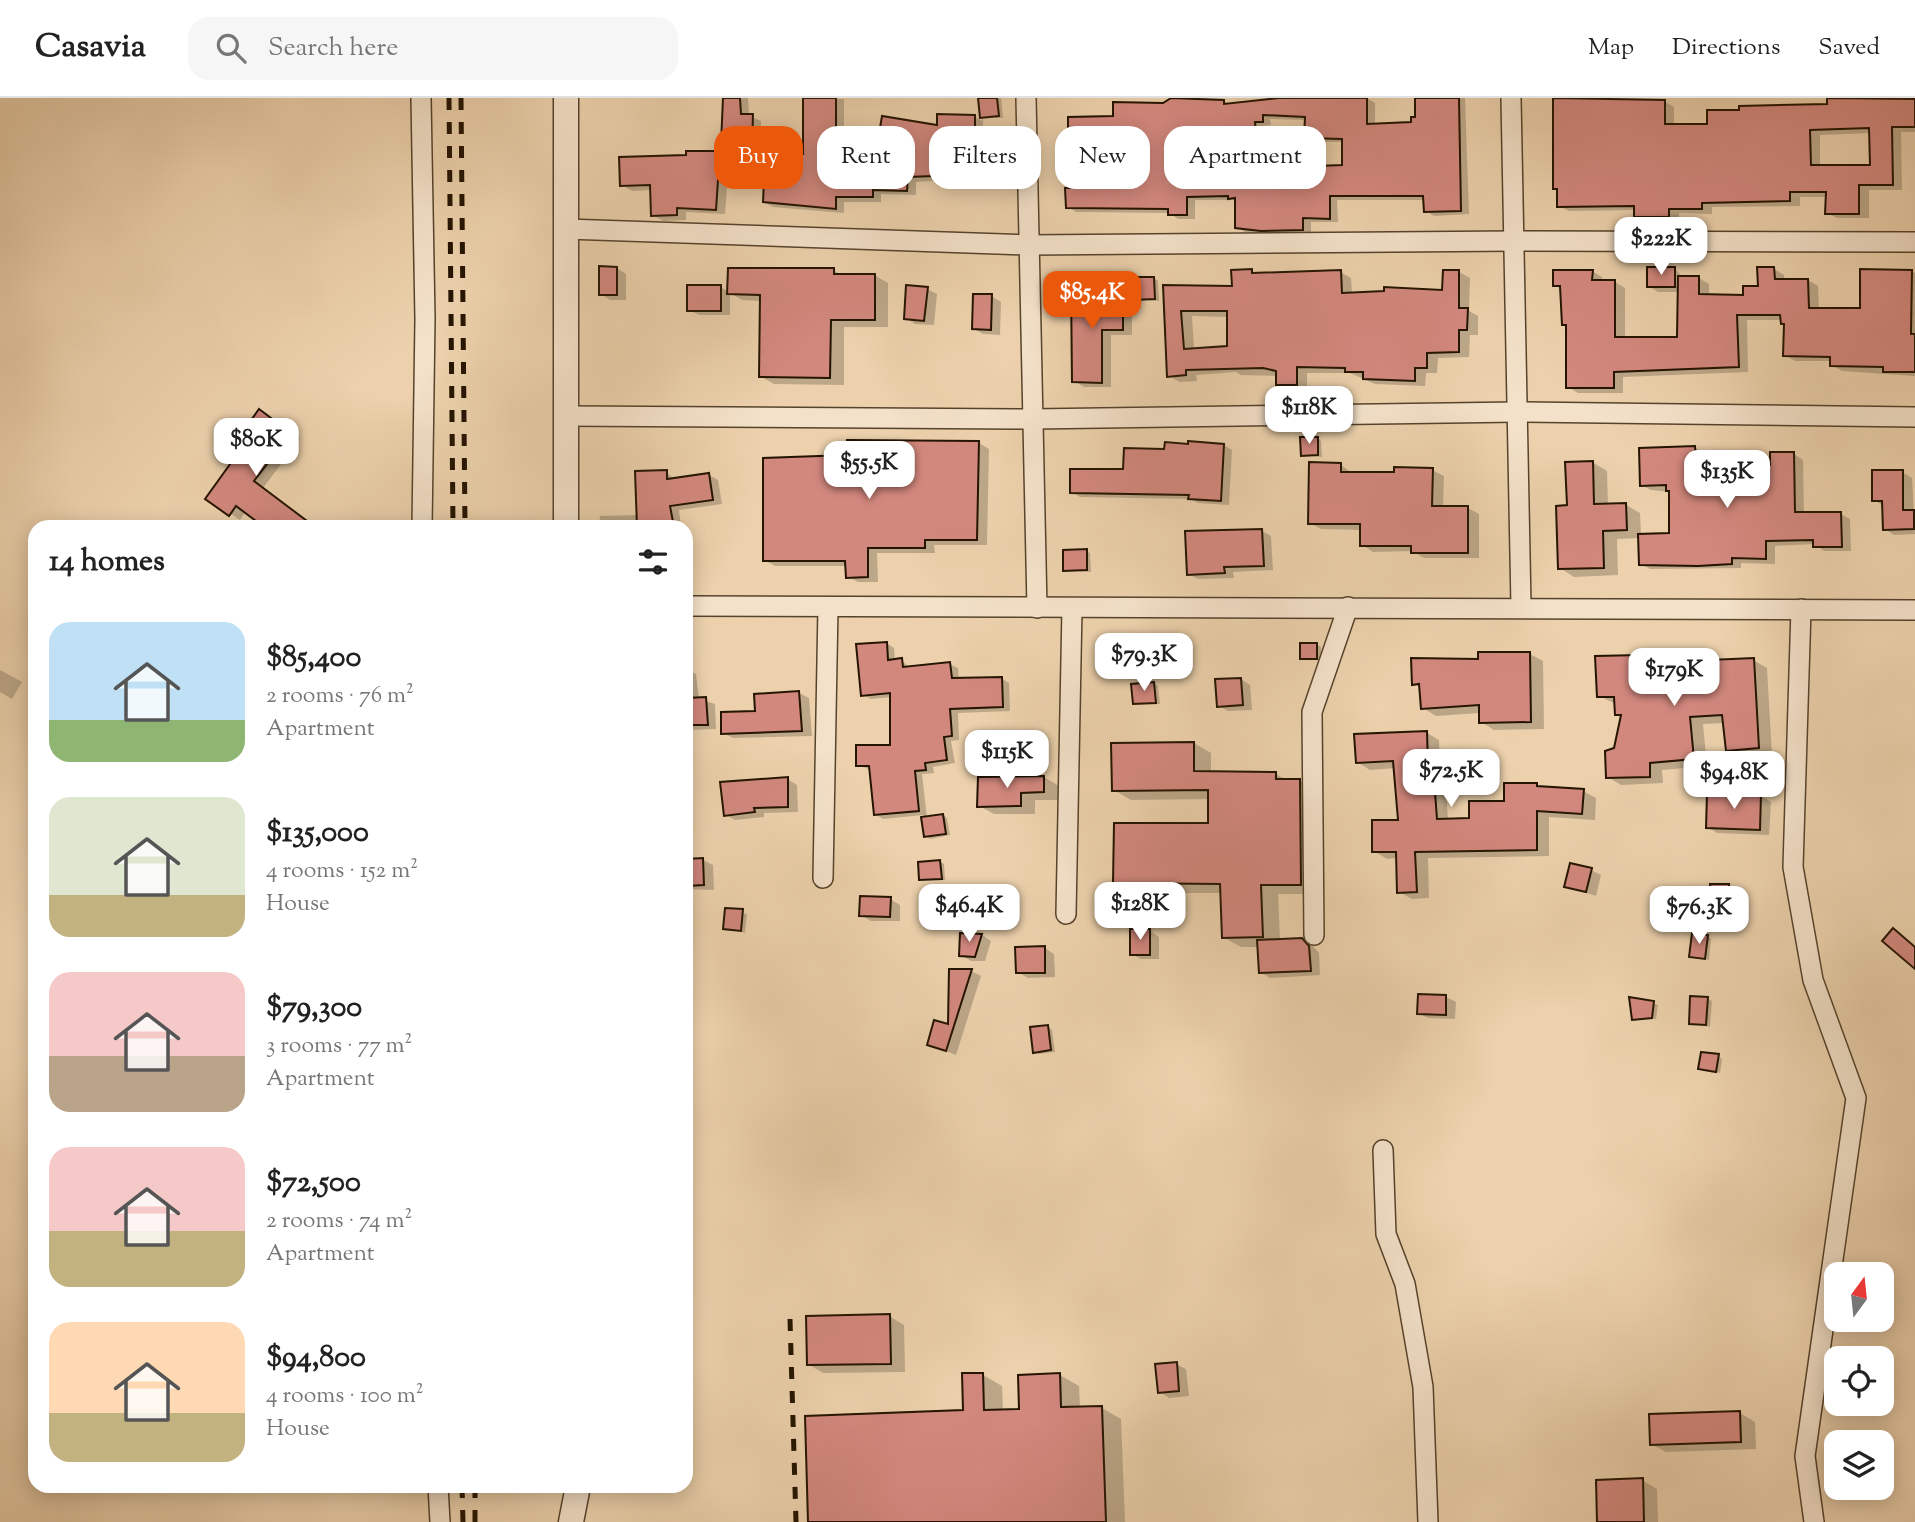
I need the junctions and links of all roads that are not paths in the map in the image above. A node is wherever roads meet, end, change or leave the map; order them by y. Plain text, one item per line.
1 (421, 98) edge
2 (566, 98) edge
3 (1026, 98) edge
4 (1511, 98) edge
5 (566, 229) junction
6 (1515, 240) junction
7 (1915, 242) edge
8 (1029, 245) junction
9 (1518, 412) junction
10 (566, 416) junction
11 (1915, 417) edge
12 (1033, 419) junction
13 (422, 520) edge
14 (565, 520) edge
15 (693, 606) edge
16 (828, 607) junction
17 (1348, 607) junction
18 (1521, 607) junction
19 (1037, 608) junction
20 (1072, 608) junction
21 (1801, 610) junction
22 (1915, 610) edge
23 (823, 878) dead end
24 (1066, 915) dead end
25 (1314, 935) dead end
26 (1383, 1150) dead end
27 (438, 1493) edge
28 (577, 1493) edge
29 (440, 1522) edge
30 (571, 1522) edge
31 (1429, 1522) edge
32 (1814, 1522) edge

1 - 13 street
2 - 5 street
3 - 8 street
4 - 6 street
5 - 8 street
5 - 10 street
6 - 7 street
6 - 8 street
6 - 9 street
8 - 12 street
9 - 11 street
9 - 12 street
9 - 18 street
10 - 12 street
10 - 14 street
12 - 19 street
15 - 16 street
16 - 19 street
16 - 23 street
17 - 18 street
17 - 20 street
17 - 25 street
18 - 21 street
19 - 20 street
20 - 24 street
21 - 22 street
21 - 32 street
26 - 31 street
27 - 29 street
28 - 30 street

